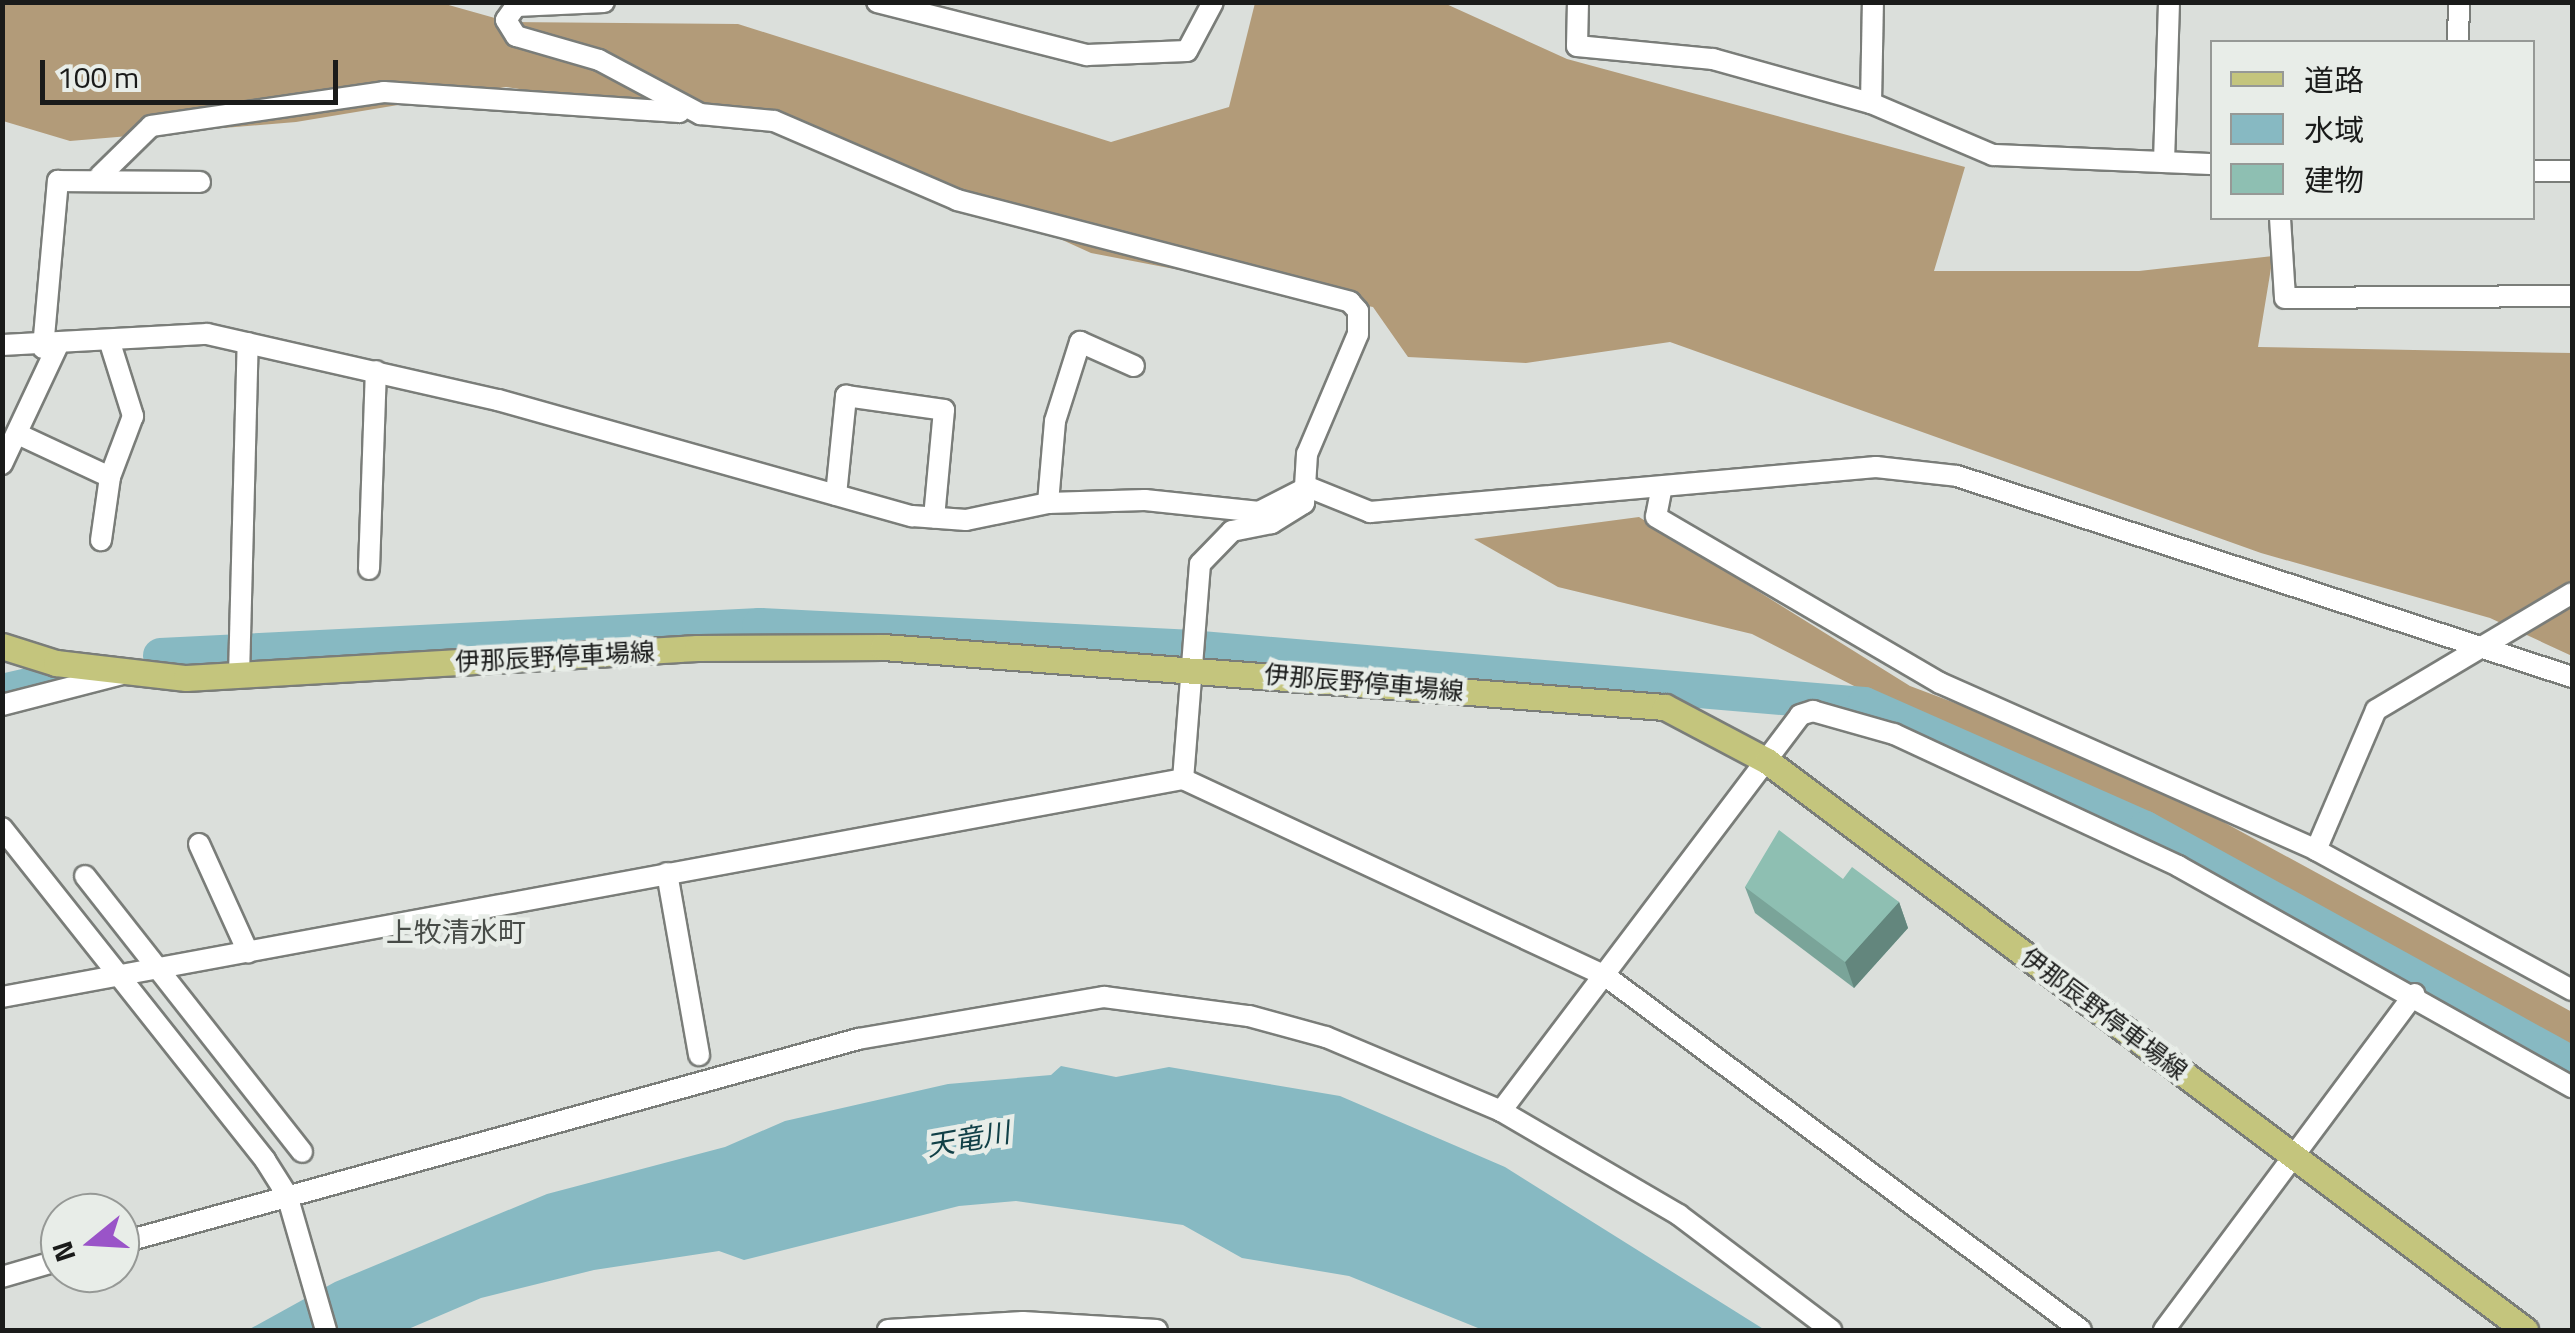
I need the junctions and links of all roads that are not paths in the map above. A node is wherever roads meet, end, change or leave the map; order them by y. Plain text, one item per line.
1 (604, 2) edge
2 (877, 2) edge
3 (1212, 2) edge
4 (1578, 2) edge
5 (1873, 2) edge
6 (2169, 2) edge
7 (2459, 2) edge
8 (2458, 40) edge
9 (1871, 102) junction
10 (700, 114) junction
11 (2164, 162) junction
12 (2210, 164) edge
13 (2535, 171) edge
14 (2572, 172) edge
15 (100, 176) junction
16 (200, 182) dead end
17 (2280, 220) edge
18 (2572, 296) edge
19 (248, 343) junction
20 (110, 344) junction
21 (2, 345) edge
22 (50, 348) junction
23 (1134, 366) dead end
24 (376, 371) junction
25 (22, 436) junction
26 (2, 464) edge
27 (110, 477) junction
28 (1308, 486) junction
29 (1661, 491) junction
30 (836, 494) junction
31 (1048, 503) junction
32 (934, 518) junction
33 (101, 540) dead end
34 (370, 569) dead end
35 (2572, 593) edge
36 (2489, 644) junction
37 (2, 646) edge
38 (1192, 669) junction
39 (122, 674) junction
40 (240, 676) junction
41 (2572, 677) edge
42 (2, 705) edge
43 (1767, 761) junction
44 (1183, 778) junction
45 (2, 828) edge
46 (199, 844) dead end
47 (2316, 850) junction
48 (667, 872) junction
49 (86, 876) dead end
50 (248, 952) junction
51 (160, 969) junction
52 (119, 975) junction
53 (1607, 977) junction
54 (2572, 990) edge
55 (2414, 994) junction
56 (2, 997) edge
57 (699, 1056) dead end
58 (2572, 1087) edge
59 (1501, 1111) junction
60 (302, 1152) dead end
61 (2294, 1157) junction
62 (289, 1202) junction
63 (140, 1238) edge
64 (40, 1266) edge
65 (2, 1277) edge
66 (326, 1330) edge
67 (888, 1330) edge
68 (1157, 1330) edge
69 (1831, 1330) edge
70 (2081, 1330) edge
71 (2164, 1330) edge
72 (2525, 1330) edge

1 - 10 street
2 - 3 street
4 - 9 street
5 - 9 street
6 - 11 street
7 - 8 street
9 - 11 street
10 - 15 street
10 - 28 street
11 - 12 street
13 - 14 street
15 - 16 street
15 - 22 street
17 - 18 street
19 - 20 street
19 - 24 street
19 - 40 street
20 - 22 street
20 - 27 street
21 - 22 street
22 - 25 street
23 - 31 street
24 - 30 street
24 - 34 street
25 - 26 street
25 - 27 street
27 - 33 street
28 - 29 street
28 - 31 street
28 - 38 street
29 - 36 street
29 - 47 street
30 - 32 street
30 - 32 street
31 - 32 street
35 - 36 street
36 - 41 street
36 - 47 street
37 - 39 main road, 伊那辰野停車場線
38 - 40 main road, 伊那辰野停車場線
38 - 43 main road, 伊那辰野停車場線
38 - 44 street
39 - 40 main road, 伊那辰野停車場線
39 - 42 street
43 - 53 street
43 - 55 street
43 - 61 main road, 伊那辰野停車場線
44 - 48 street
44 - 53 street
45 - 52 street
46 - 50 street
47 - 54 street
48 - 50 street
48 - 57 street
49 - 51 street
50 - 51 street
51 - 52 street
51 - 60 street
52 - 56 street
52 - 62 street
53 - 59 street
53 - 70 street
55 - 58 street
55 - 61 street
59 - 62 street
59 - 69 street
61 - 71 street
61 - 72 main road, 伊那辰野停車場線
62 - 63 street
62 - 66 street
64 - 65 street
67 - 68 street

